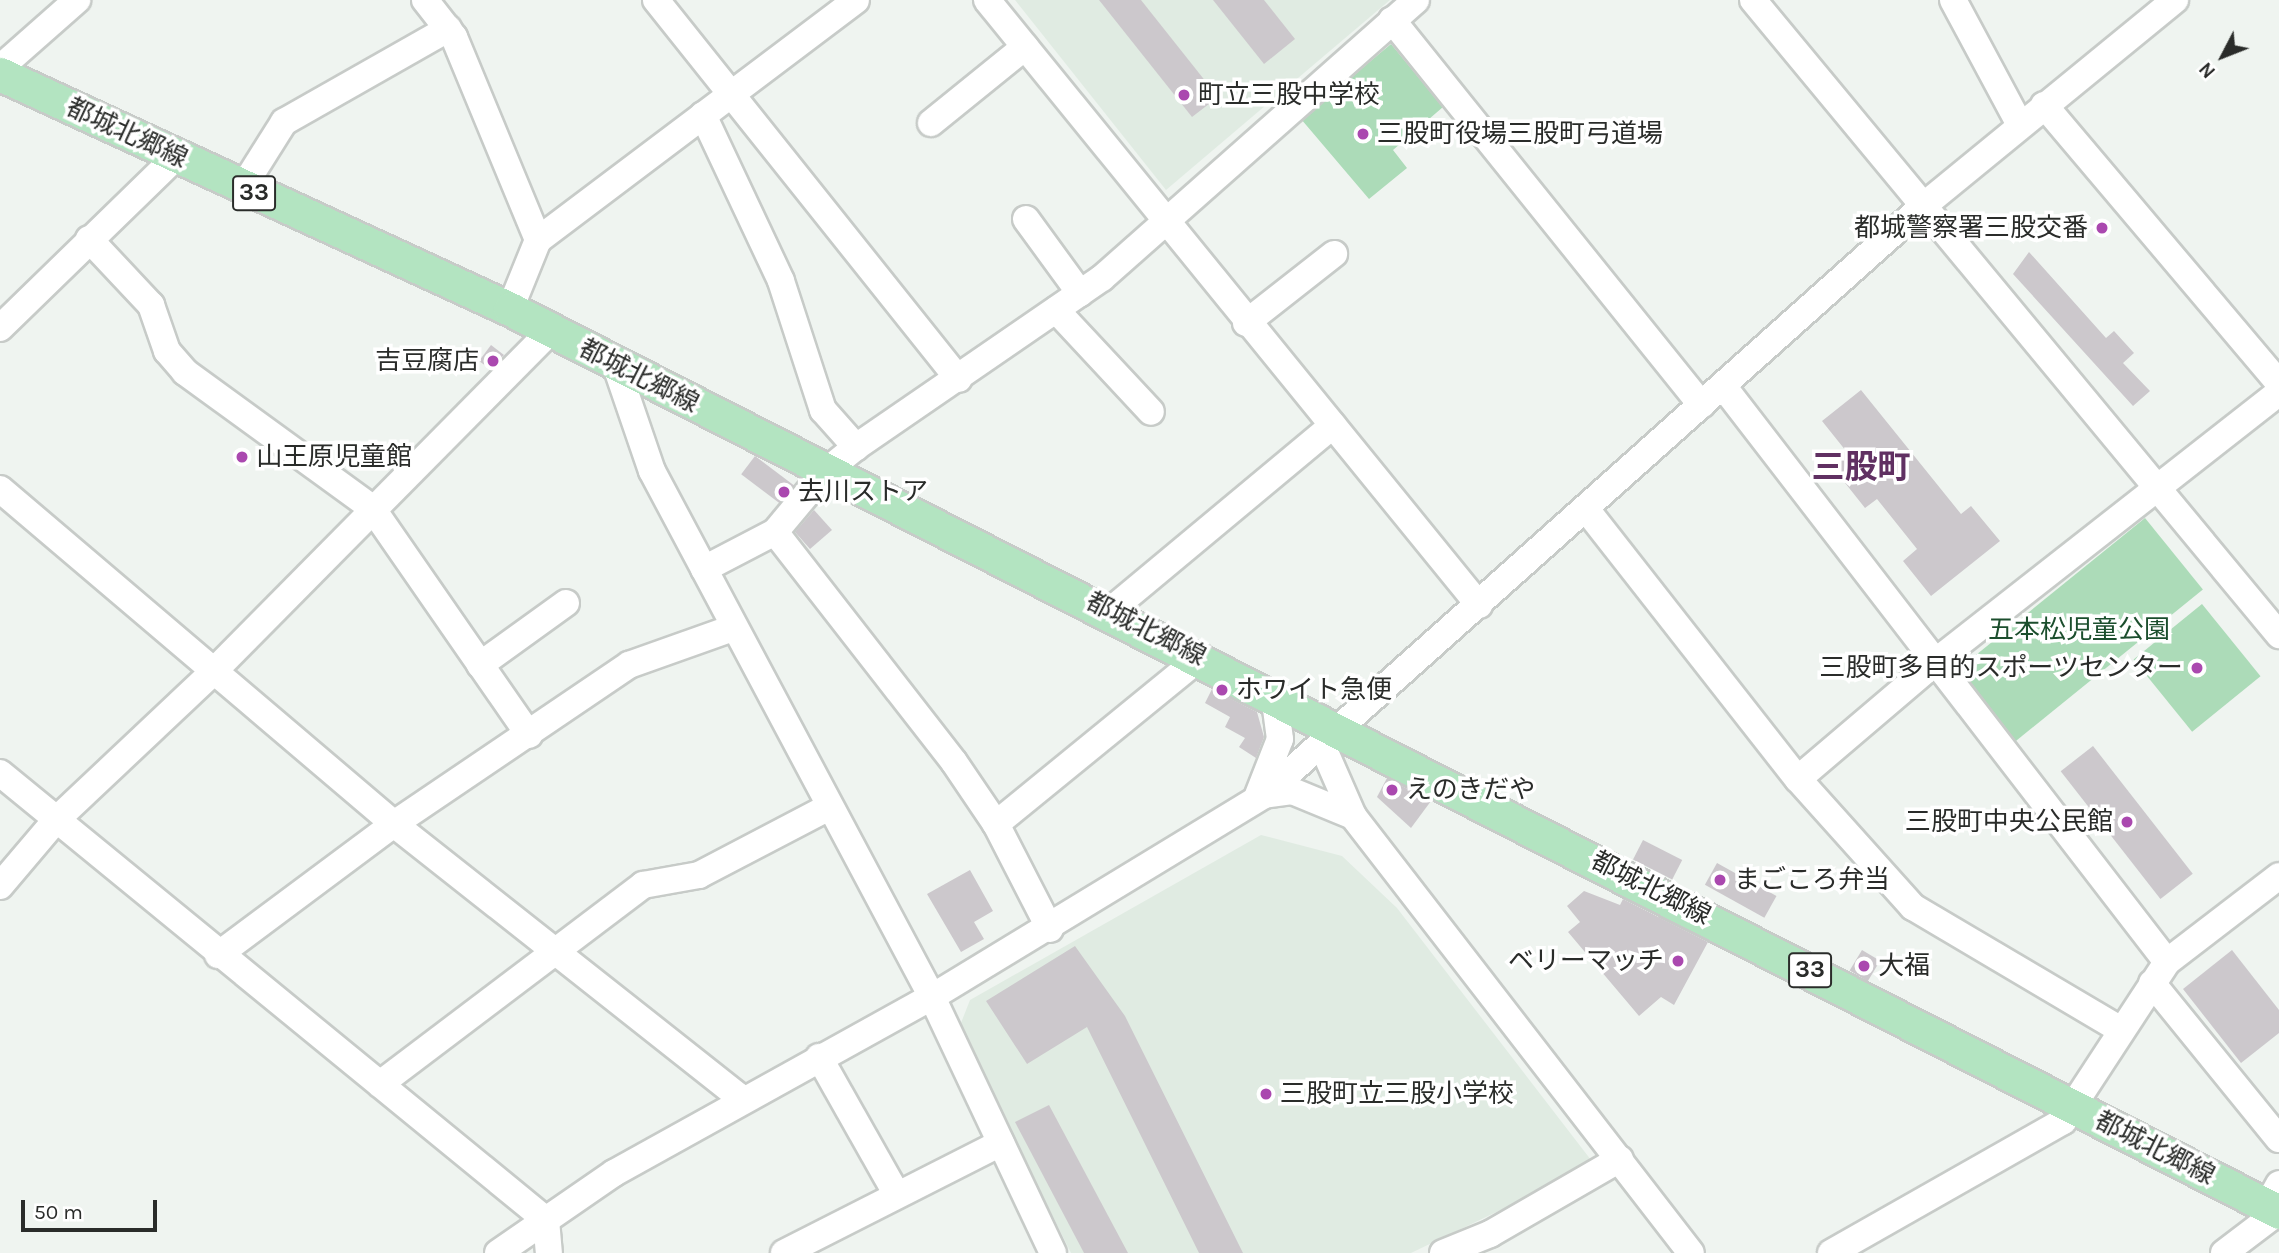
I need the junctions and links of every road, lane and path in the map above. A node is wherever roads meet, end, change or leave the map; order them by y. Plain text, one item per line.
1 (77, 0) edge
2 (425, 0) edge
3 (656, 0) edge
4 (856, 0) edge
5 (987, 0) edge
6 (1416, 0) edge
7 (1753, 0) edge
8 (1953, 0) edge
9 (2175, 0) edge
10 (1392, 20) junction
11 (448, 29) junction
12 (1025, 47) junction
13 (0, 68) edge
14 (0, 74) edge
15 (731, 93) junction
16 (2044, 105) junction
17 (703, 115) junction
18 (931, 124) dead end
19 (2020, 125) junction
20 (176, 157) junction
21 (243, 187) junction
22 (1922, 208) junction
23 (1026, 219) dead end
24 (1164, 222) junction
25 (89, 239) junction
26 (538, 240) junction
27 (1334, 254) dead end
28 (1080, 293) junction
29 (510, 309) junction
30 (1056, 310) junction
31 (1246, 323) junction
32 (0, 328) edge
33 (550, 331) junction
34 (615, 363) junction
35 (960, 379) junction
36 (2279, 383) edge
37 (1723, 386) junction
38 (2279, 393) edge
39 (1702, 405) junction
40 (1151, 412) dead end
41 (1333, 425) junction
42 (856, 447) junction
43 (825, 472) junction
44 (0, 489) edge
45 (2155, 490) junction
46 (372, 508) junction
47 (1586, 509) junction
48 (775, 532) junction
49 (704, 569) junction
50 (566, 603) dead end
51 (1479, 605) junction
52 (1110, 611) junction
53 (730, 629) junction
54 (2279, 635) edge
55 (1201, 657) junction
56 (1939, 659) junction
57 (480, 665) junction
58 (214, 671) junction
59 (1274, 694) junction
60 (529, 735) junction
61 (1331, 737) junction
62 (0, 773) edge
63 (1798, 779) junction
64 (1259, 799) junction
65 (829, 807) junction
66 (1353, 816) junction
67 (56, 820) junction
68 (394, 824) junction
69 (996, 824) junction
70 (2279, 876) edge
71 (0, 886) edge
72 (1050, 929) junction
73 (553, 948) junction
74 (218, 955) junction
75 (2159, 972) junction
76 (932, 997) junction
77 (2119, 1029) junction
78 (819, 1057) junction
79 (380, 1084) junction
80 (741, 1098) junction
81 (2072, 1105) junction
82 (2279, 1139) edge
83 (1001, 1143) junction
84 (1619, 1159) junction
85 (896, 1193) junction
86 (2276, 1203) edge
87 (546, 1220) junction
88 (498, 1253) edge
89 (549, 1253) edge
90 (784, 1253) edge
91 (1053, 1253) edge
92 (1443, 1253) edge
93 (1692, 1253) edge
94 (1831, 1253) edge
95 (2224, 1253) edge

1 - 13 street
2 - 11 street
3 - 15 street
4 - 15 street
5 - 12 street
6 - 10 street
7 - 22 street
8 - 19 street
9 - 16 street
10 - 24 street
10 - 39 street
11 - 21 street
11 - 26 street
12 - 18 street
12 - 24 street
14 - 20 main road, 都城北郷線 / 33
15 - 17 street
15 - 35 street
16 - 19 street
16 - 36 street
17 - 26 street
17 - 42 street
19 - 22 street
20 - 21 main road, 都城北郷線 / 33
20 - 25 street
21 - 29 main road, 都城北郷線 / 33
22 - 37 street
22 - 45 street
23 - 28 street
24 - 28 street
24 - 31 street
25 - 32 street
25 - 46 street
26 - 29 street
27 - 31 street
28 - 30 street
29 - 33 main road, 都城北郷線 / 33
30 - 35 street
30 - 40 street
31 - 41 street
33 - 34 main road, 都城北郷線 / 33
33 - 46 street
34 - 43 main road, 都城北郷線 / 33
34 - 49 street
35 - 42 street
37 - 39 street
37 - 56 street
38 - 45 street
39 - 47 street
41 - 51 street
41 - 52 street
42 - 43 street
43 - 48 street
43 - 52 main road, 都城北郷線 / 33
44 - 58 street
45 - 54 street
45 - 56 street
46 - 57 street
46 - 58 street
47 - 51 street
47 - 63 street
48 - 49 street
48 - 69 street
49 - 53 street
50 - 57 street
51 - 61 street
52 - 55 main road, 都城北郷線 / 33
53 - 60 street
53 - 65 street
55 - 59 main road, 都城北郷線 / 33
55 - 69 street
56 - 63 street
56 - 75 street
57 - 60 street
58 - 67 street
58 - 68 street
59 - 61 main road, 都城北郷線 / 33
59 - 64 street
60 - 68 street
61 - 64 street
61 - 66 street
61 - 81 main road, 都城北郷線 / 33
62 - 67 street
63 - 77 street
64 - 66 street
64 - 72 street
65 - 73 street
65 - 76 street
66 - 84 street
67 - 71 street
67 - 74 street
68 - 73 street
68 - 74 street
69 - 72 street
70 - 75 street
72 - 76 street
73 - 79 street
73 - 80 street
74 - 79 street
75 - 77 street
75 - 82 street
76 - 78 street
76 - 83 street
77 - 81 street
78 - 80 street
78 - 85 street
79 - 87 street
80 - 87 street
81 - 86 main road, 都城北郷線 / 33
81 - 94 street
83 - 85 street
83 - 91 street
84 - 92 street
84 - 93 street
85 - 90 street
86 - 95 street
87 - 88 street
87 - 89 street

